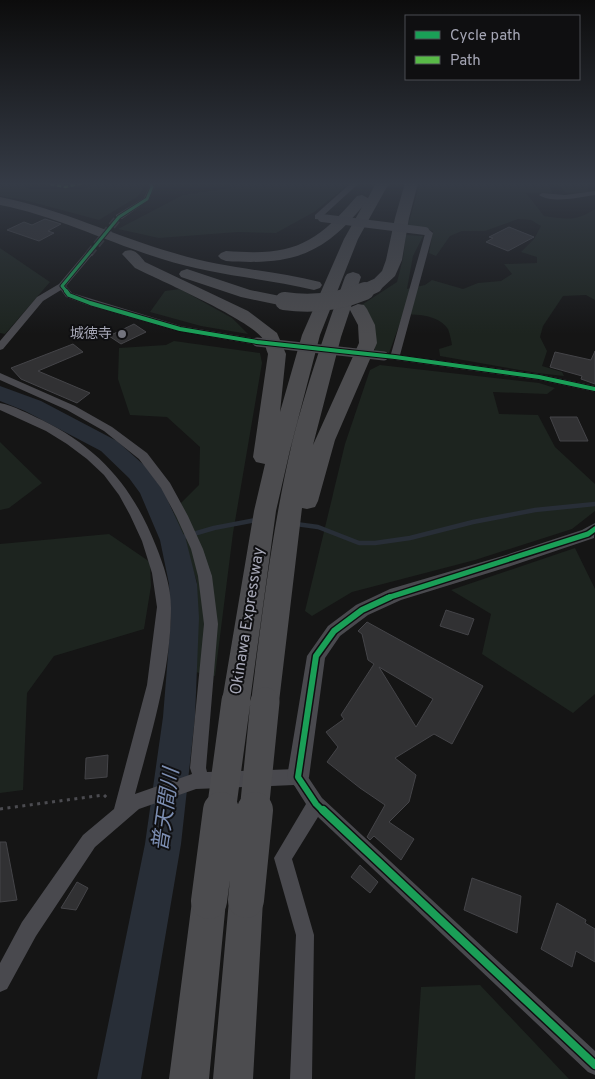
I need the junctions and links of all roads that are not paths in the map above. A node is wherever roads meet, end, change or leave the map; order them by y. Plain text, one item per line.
1 (76, 233) edge
2 (107, 233) edge
3 (110, 233) edge
4 (329, 233) edge
5 (354, 233) edge
6 (372, 233) edge
7 (399, 233) edge
8 (429, 233) edge
9 (89, 254) tunnel mouth
10 (130, 254) junction
11 (314, 285) dead end
12 (62, 286) junction
13 (358, 309) dead end
14 (0, 347) edge
15 (395, 357) junction
16 (0, 376) edge
17 (595, 389) edge
18 (0, 406) edge
19 (265, 511) junction
20 (595, 529) edge
21 (278, 594) junction
22 (250, 701) junction
23 (298, 777) junction
24 (199, 781) junction
25 (316, 804) junction
26 (128, 809) junction
27 (0, 982) edge
28 (595, 1065) edge
29 (189, 1079) edge
30 (233, 1079) edge
31 (301, 1079) edge

1 - 10 highway
2 - 11 highway
3 - 4 highway
5 - 19 highway, Okinawa Expressway
6 - 21 highway, Okinawa Expressway
7 - 10 highway, bridge
8 - 15 street, bridge
9 - 12 street
10 - 19 highway
12 - 14 street
12 - 15 street, bridge
13 - 21 highway
15 - 17 street
16 - 24 street
18 - 26 street
19 - 22 highway, Okinawa Expressway
20 - 23 street
21 - 22 highway, Okinawa Expressway
22 - 29 highway, Okinawa Expressway, bridge
22 - 30 highway, Okinawa Expressway, bridge
23 - 24 street
23 - 25 street
24 - 26 street
25 - 28 street
25 - 31 street
26 - 27 street

